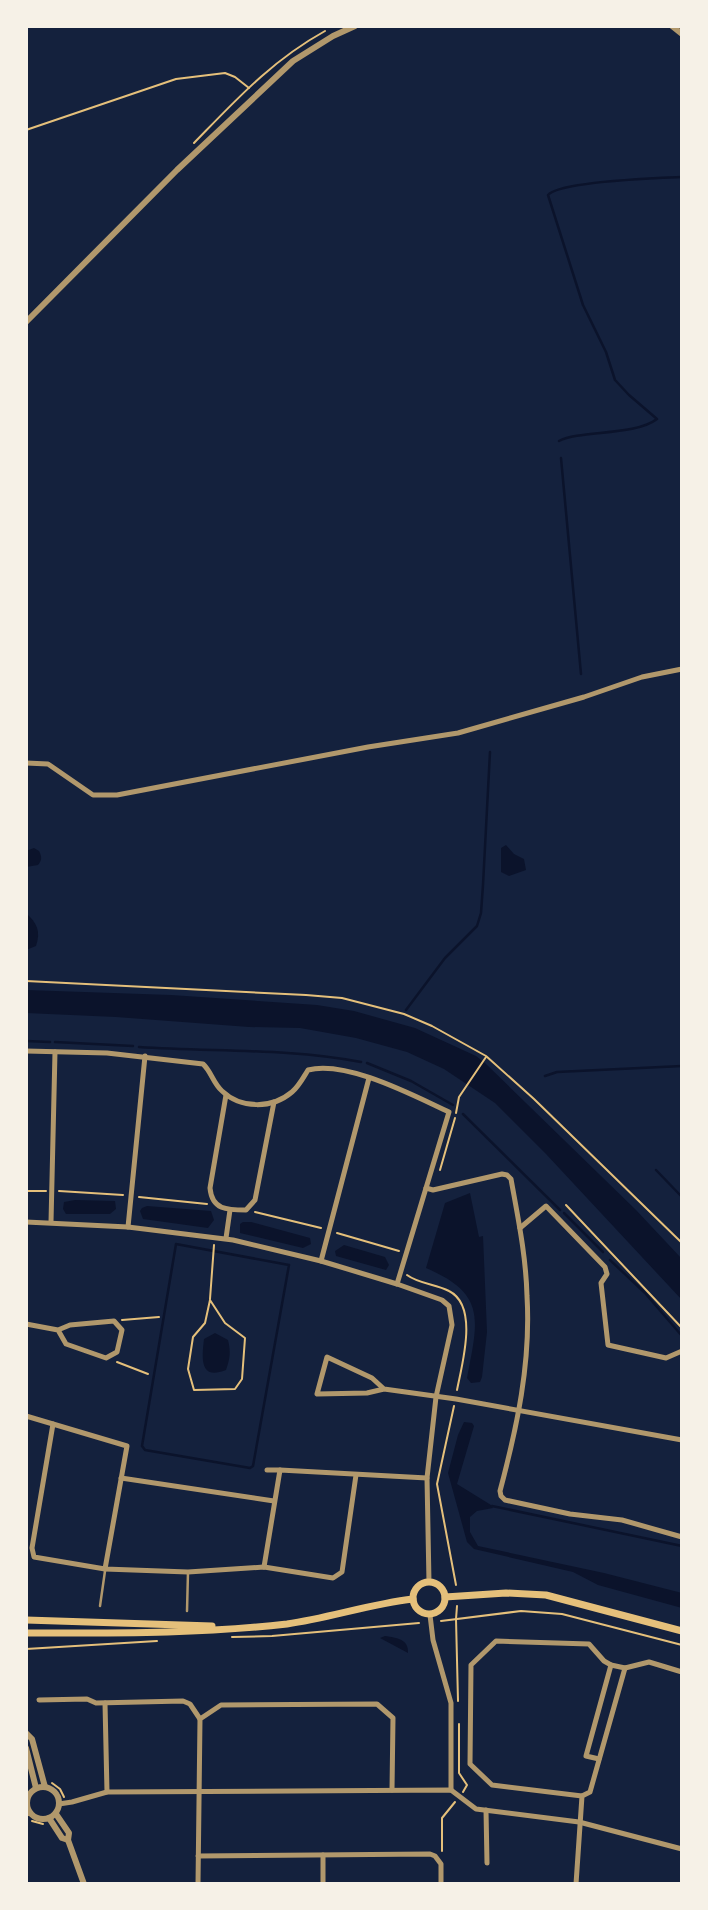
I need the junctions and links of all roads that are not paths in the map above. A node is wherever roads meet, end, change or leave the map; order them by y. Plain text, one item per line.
1 (355, 26) edge
2 (672, 26) edge
3 (682, 34) edge
4 (26, 322) edge
5 (682, 669) edge
6 (26, 763) edge
7 (26, 1051) edge
8 (55, 1052) junction
9 (145, 1056) junction
10 (369, 1078) junction
11 (226, 1095) junction
12 (274, 1102) junction
13 (430, 1189) junction
14 (230, 1210) junction
15 (26, 1222) edge
16 (51, 1222) junction
17 (128, 1227) junction
18 (520, 1228) junction
19 (226, 1238) junction
20 (321, 1261) junction
21 (397, 1284) junction
22 (26, 1324) edge
23 (58, 1331) junction
24 (682, 1351) edge
25 (384, 1389) junction
26 (436, 1397) junction
27 (520, 1411) junction
28 (26, 1416) edge
29 (53, 1424) junction
30 (682, 1440) edge
31 (267, 1469) dead end
32 (279, 1470) junction
33 (356, 1475) junction
34 (121, 1478) junction
35 (427, 1478) junction
36 (274, 1502) junction
37 (682, 1537) edge
38 (264, 1566) junction
39 (105, 1569) junction
40 (188, 1572) junction
41 (429, 1582) junction
42 (445, 1597) junction
43 (412, 1600) junction
44 (100, 1606) dead end
45 (187, 1611) dead end
46 (430, 1615) junction
47 (26, 1620) edge
48 (248, 1627) junction
49 (682, 1631) edge
50 (26, 1633) edge
51 (611, 1665) junction
52 (625, 1668) junction
53 (682, 1672) edge
54 (39, 1700) dead end
55 (105, 1703) junction
56 (200, 1719) junction
57 (26, 1733) edge
58 (26, 1748) edge
59 (599, 1759) junction
60 (45, 1784) junction
61 (36, 1788) junction
62 (392, 1790) junction
63 (451, 1790) junction
64 (198, 1791) junction
65 (107, 1792) junction
66 (582, 1796) junction
67 (26, 1802) edge
68 (62, 1803) junction
69 (486, 1810) junction
70 (56, 1814) junction
71 (28, 1815) edge
72 (48, 1821) junction
73 (579, 1822) junction
74 (68, 1840) junction
75 (682, 1849) edge
76 (323, 1855) junction
77 (198, 1856) junction
78 (486, 1863) dead end
79 (84, 1884) edge
80 (198, 1884) edge
81 (323, 1884) edge
82 (440, 1884) edge
83 (576, 1884) edge

1 - 4 street
2 - 3 street
5 - 6 street
7 - 8 street
8 - 9 street
8 - 16 street
9 - 11 street
9 - 17 street
10 - 12 street
10 - 13 street
10 - 20 street
11 - 12 street
11 - 14 street
12 - 14 street
13 - 18 street
13 - 21 street
14 - 19 street
15 - 16 street
16 - 17 street
17 - 19 street
18 - 24 street
18 - 27 street
19 - 20 street
20 - 21 street
21 - 26 street
22 - 23 street
23 - 23 street
25 - 25 street
25 - 26 street
26 - 27 street
26 - 35 street
27 - 30 street
27 - 37 street
28 - 29 street
29 - 34 street
29 - 39 street
31 - 32 street
32 - 33 street
32 - 36 street
33 - 35 street
33 - 38 street
34 - 36 street
34 - 39 street
35 - 41 street
36 - 38 street
38 - 40 street
39 - 40 street
39 - 44 lane
40 - 45 lane
41 - 42 main road
41 - 43 main road
42 - 46 main road
42 - 49 main road
43 - 46 main road
43 - 48 main road
46 - 63 street
47 - 48 main road
48 - 50 main road
51 - 52 street
51 - 59 street
51 - 66 street
52 - 53 street
52 - 59 street
54 - 55 street
55 - 56 street
55 - 65 street
56 - 62 street
56 - 64 street
57 - 60 street
58 - 61 street
59 - 66 street
60 - 61 street
60 - 68 street
61 - 67 street
62 - 63 street
62 - 64 street
63 - 69 street
64 - 65 street
64 - 77 street
65 - 68 street
66 - 73 street
67 - 71 street
68 - 70 street
69 - 73 street
69 - 78 street
70 - 72 street
70 - 74 street
71 - 72 street
72 - 74 street
73 - 75 street
73 - 83 street
74 - 79 street
76 - 77 street
76 - 81 street
76 - 82 street
77 - 80 street

